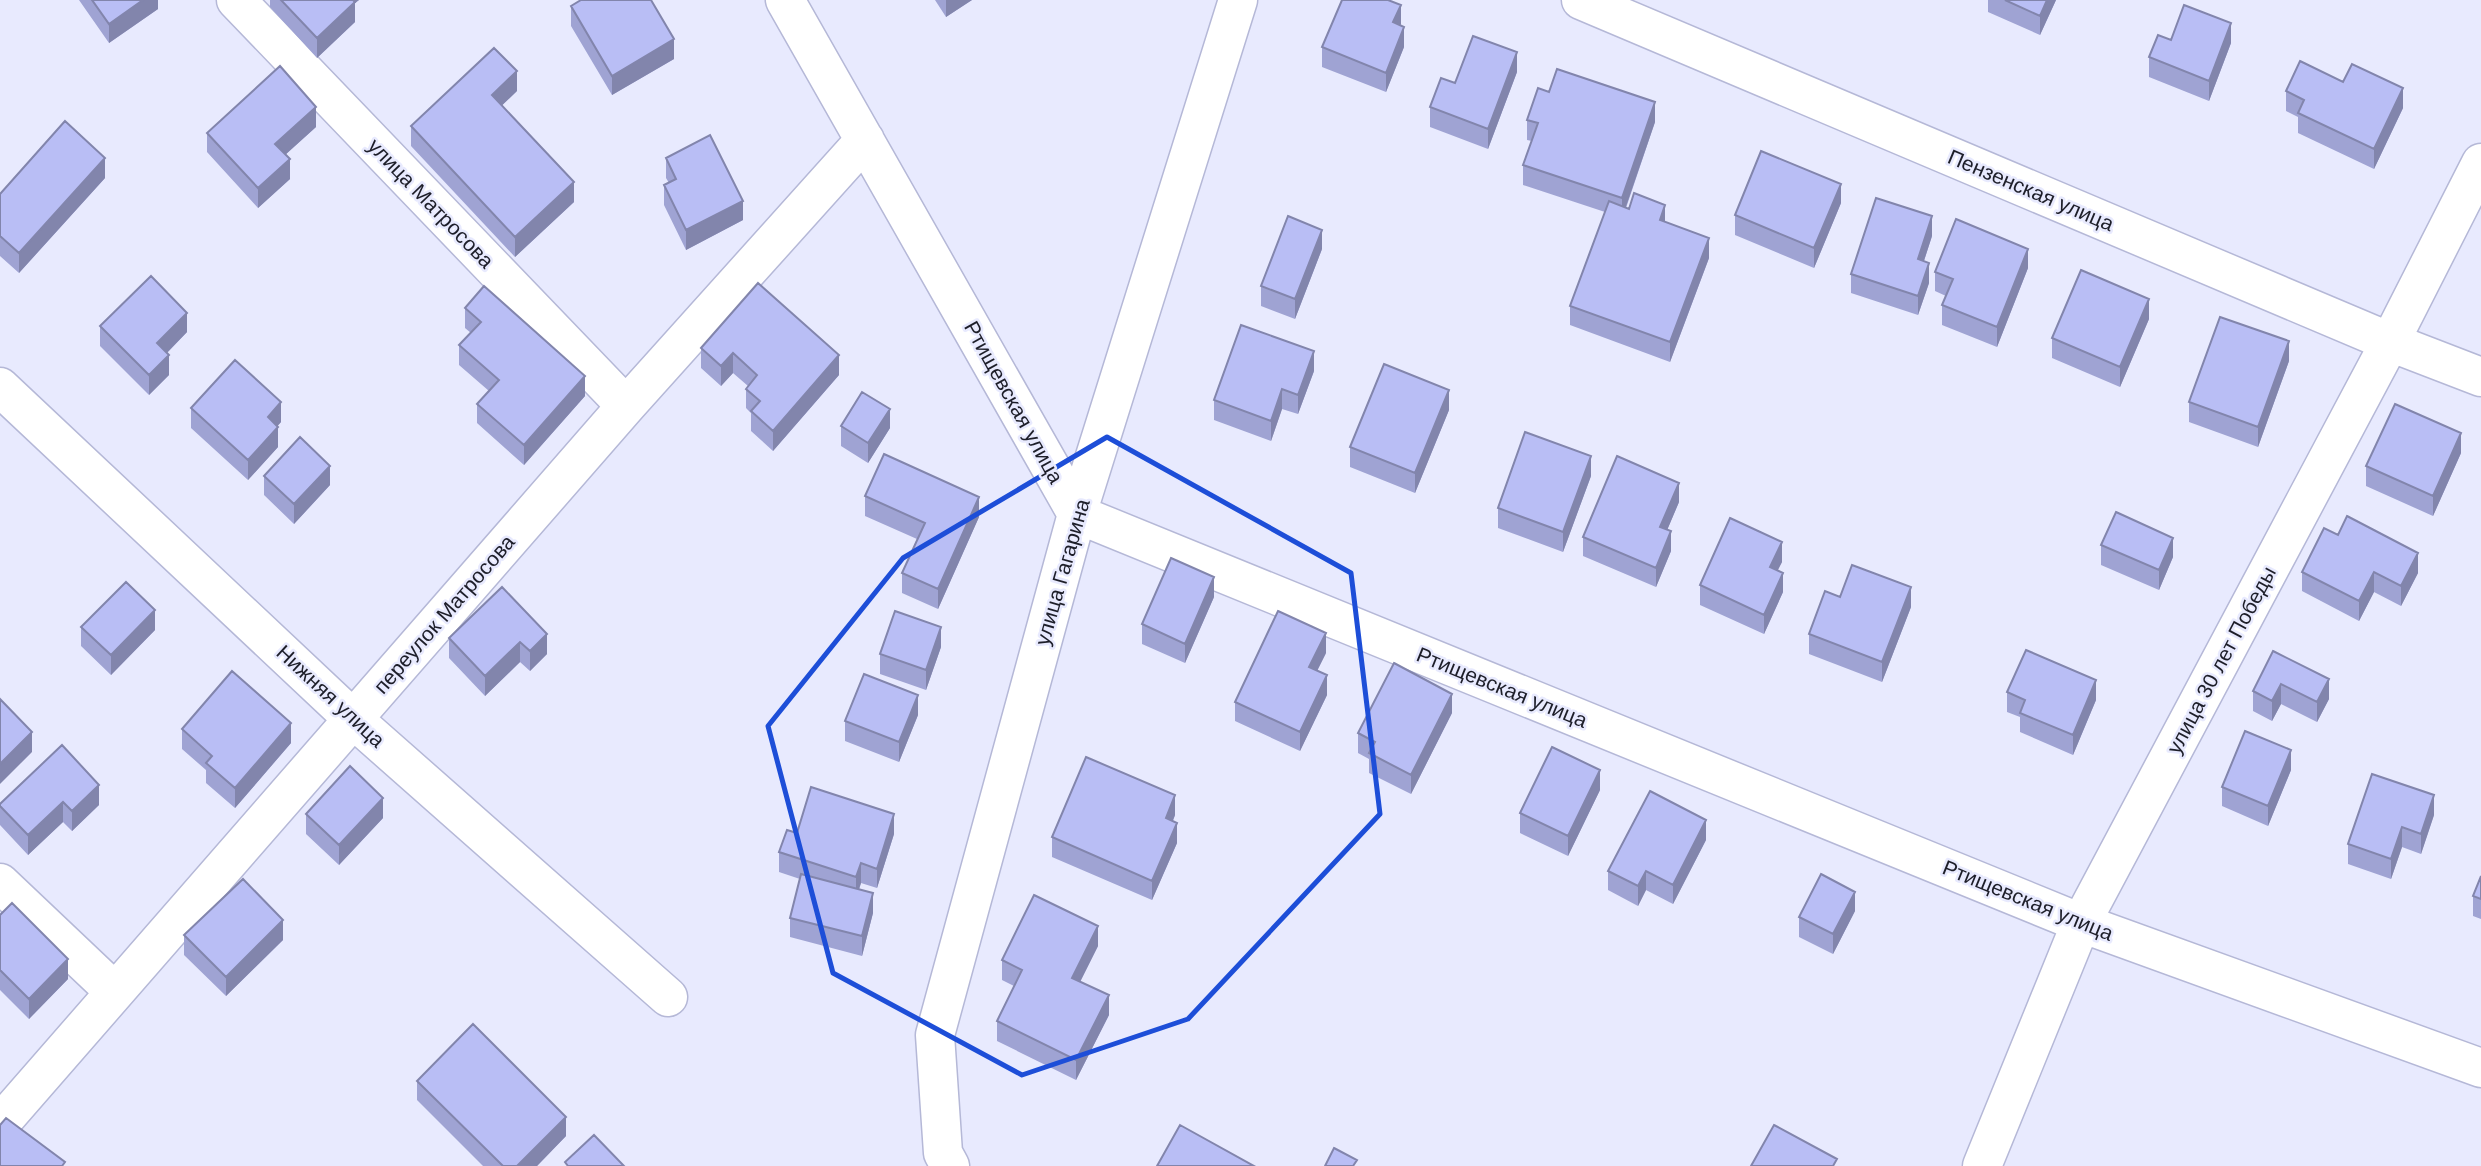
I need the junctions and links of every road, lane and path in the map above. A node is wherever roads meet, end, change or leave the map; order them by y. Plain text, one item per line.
1 (236, 0) edge
2 (785, 0) edge
3 (1238, 0) edge
4 (1581, 0) edge
5 (865, 140) junction
6 (2481, 163) edge
7 (2390, 342) junction
8 (2481, 377) edge
9 (0, 387) edge
10 (626, 406) junction
11 (1077, 514) junction
12 (353, 719) junction
13 (0, 883) edge
14 (2081, 923) junction
15 (115, 992) junction
16 (668, 997) dead end
17 (2481, 1068) edge
18 (0, 1124) edge
19 (943, 1162) edge
20 (1982, 1166) edge

1 - 10 street, улица Матросова
2 - 5 street, Ртищевская улица
3 - 11 street, улица Гагарина
4 - 7 street, Пензенская улица
5 - 10 street, переулок Матросова
5 - 11 street, Ртищевская улица
6 - 7 street, улица 30 лет Победы
7 - 8 street, Пензенская улица
7 - 14 street, улица 30 лет Победы
9 - 12 street, Нижняя улица
10 - 12 street, переулок Матросова
11 - 14 street, Ртищевская улица
11 - 19 street, улица Гагарина
12 - 15 street, переулок Матросова
12 - 16 street, Нижняя улица
13 - 15 street
14 - 17 street, Ртищевская улица
14 - 20 street, улица 30 лет Победы
15 - 18 street, переулок Матросова

